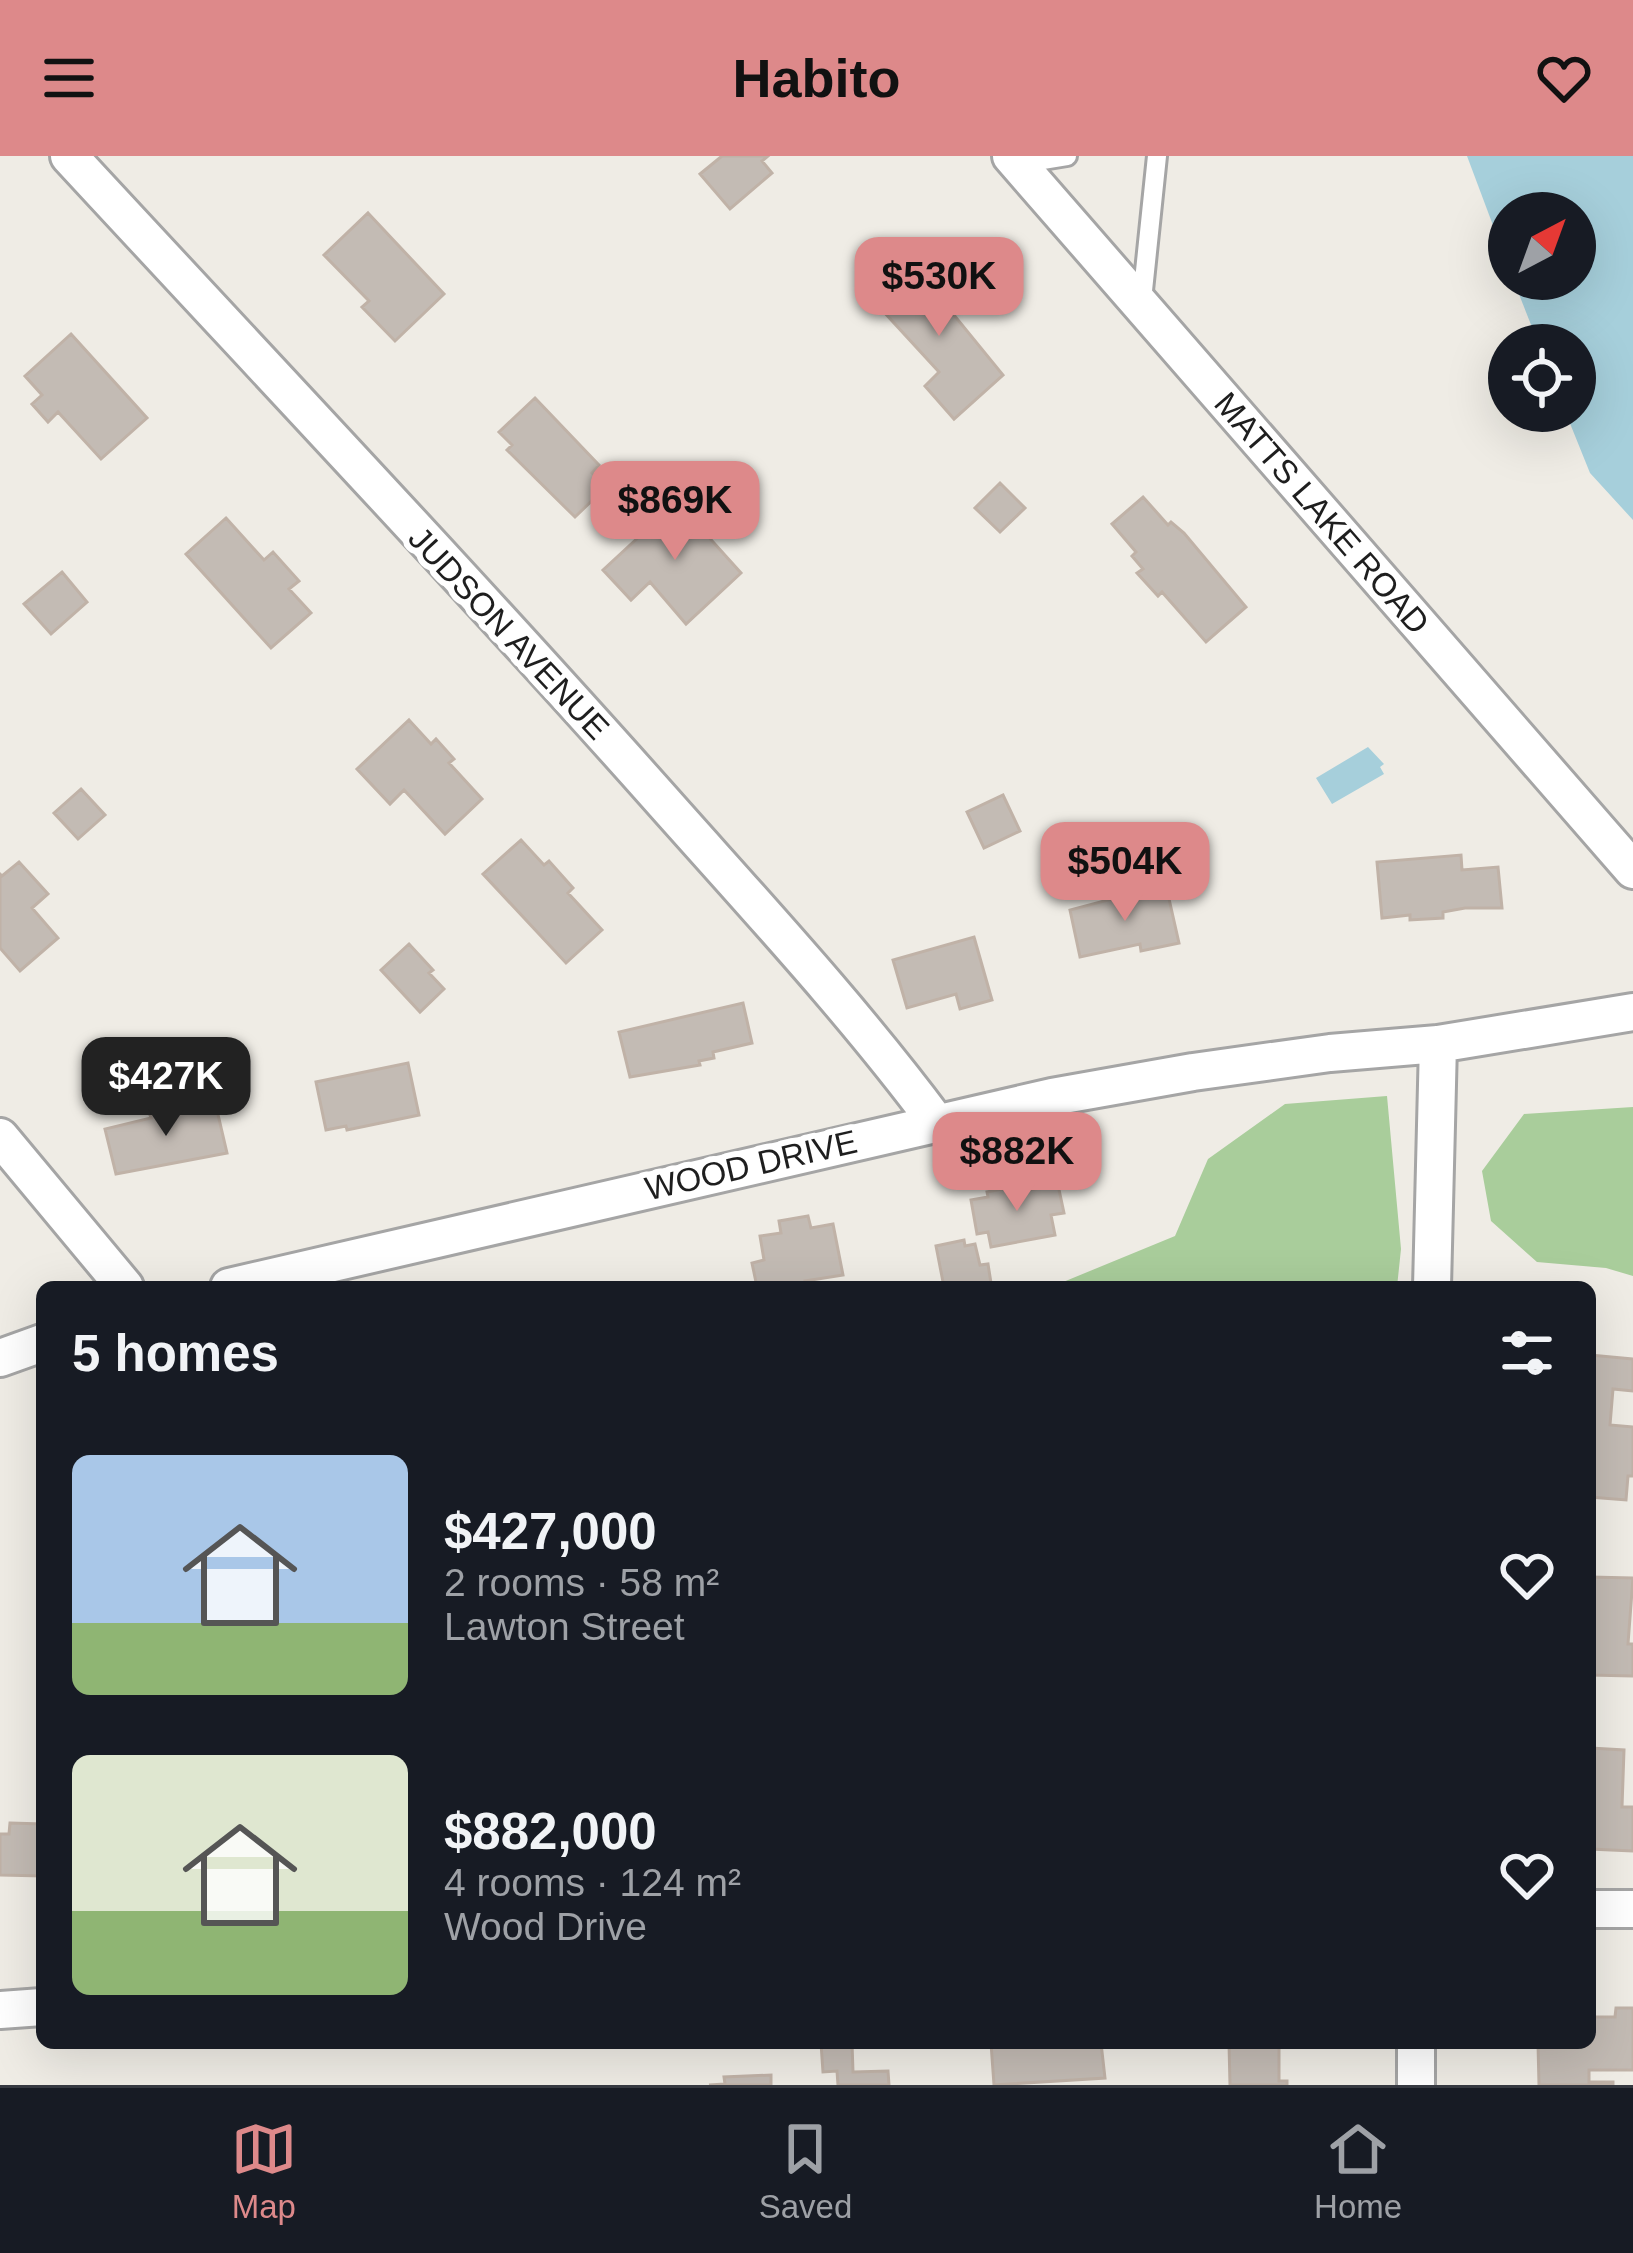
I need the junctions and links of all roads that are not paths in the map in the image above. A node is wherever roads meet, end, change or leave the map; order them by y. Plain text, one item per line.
1 (69, 156) edge
2 (1067, 156) edge
3 (1157, 156) edge
4 (1015, 160) edge
5 (1141, 306) junction
6 (1633, 870) edge
7 (1633, 1012) edge
8 (1438, 1044) junction
9 (936, 1122) junction
10 (0, 1137) edge
11 (120, 1281) edge
12 (255, 1281) edge
13 (1432, 1281) edge
14 (36, 1344) edge
15 (0, 1358) edge
16 (1596, 1909) edge
17 (1633, 1909) edge
18 (36, 2007) edge
19 (0, 2010) edge
20 (1416, 2049) edge
21 (1415, 2085) edge

1 - 9 street, JUDSON AVENUE
2 - 4 lane
3 - 5 lane
4 - 5 street, MATTS LAKE ROAD
5 - 6 street, MATTS LAKE ROAD
7 - 8 street, WOOD DRIVE
8 - 9 street, WOOD DRIVE
8 - 13 street
9 - 12 street, WOOD DRIVE
10 - 11 street
14 - 15 street
16 - 17 street
18 - 19 street
20 - 21 street

